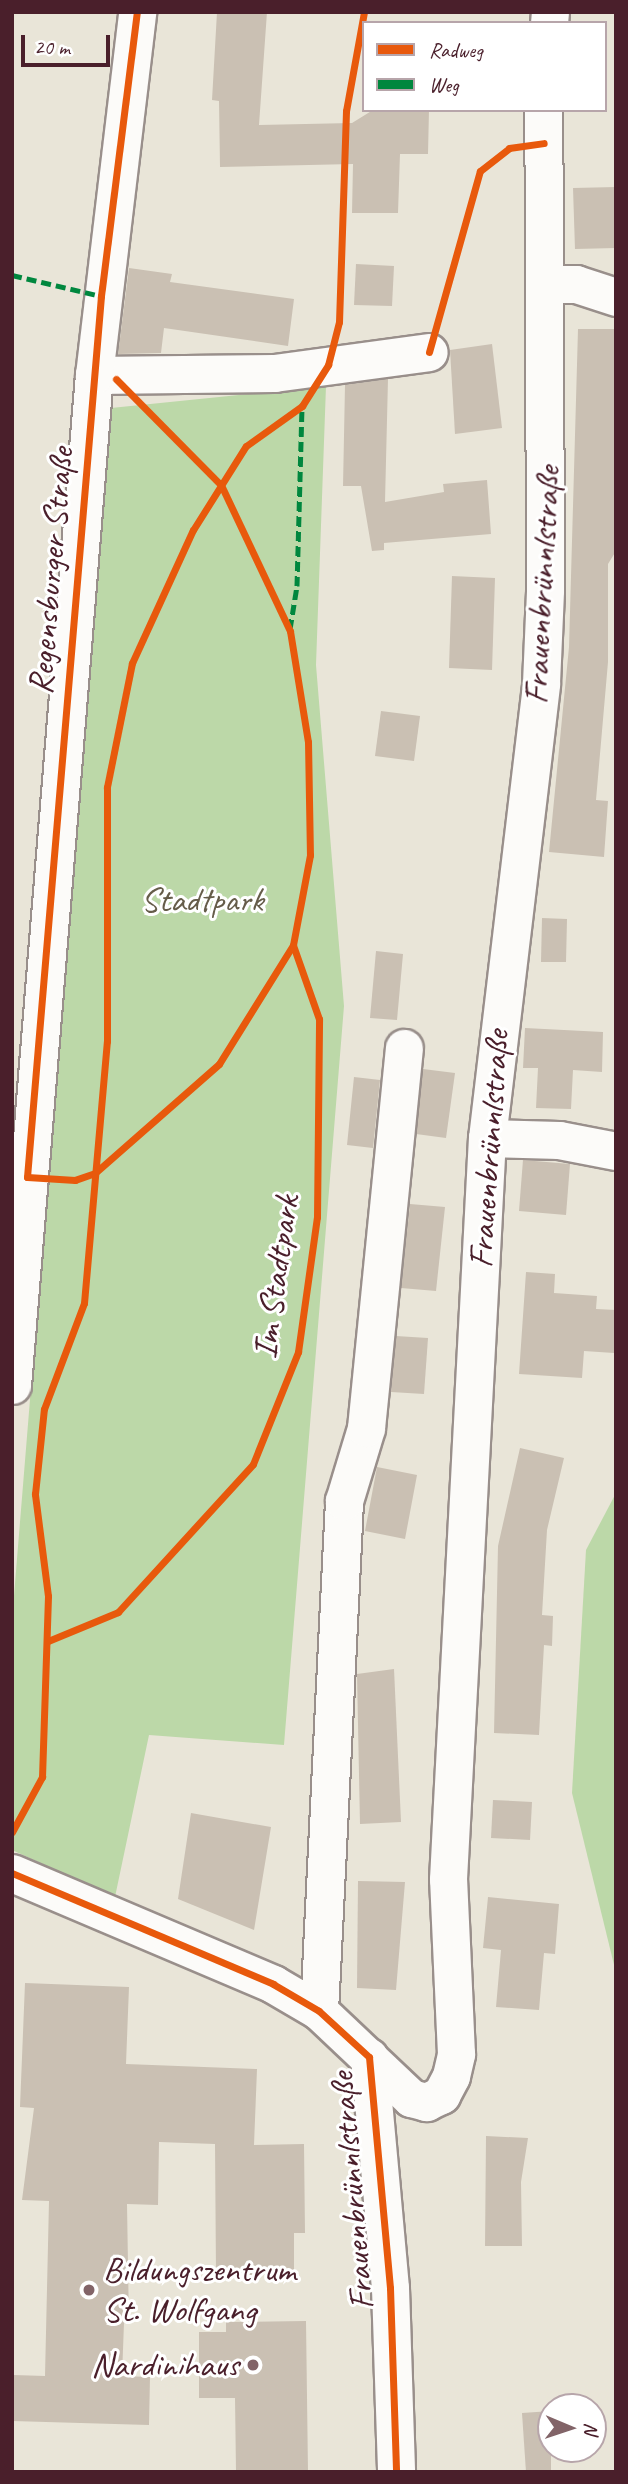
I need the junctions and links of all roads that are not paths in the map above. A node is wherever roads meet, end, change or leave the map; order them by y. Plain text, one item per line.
1 (137, 12) edge
2 (544, 112) edge
3 (549, 284) junction
4 (616, 297) edge
5 (429, 352) dead end
6 (94, 376) junction
7 (404, 1048) dead end
8 (487, 1138) junction
9 (616, 1151) edge
10 (20, 1165) edge
11 (12, 1385) edge
12 (12, 1873) edge
13 (319, 2011) junction
14 (369, 2057) junction
15 (396, 2472) edge

1 - 6 street, Regensburger Straße
2 - 3 street, Frauenbrünnlstraße
3 - 4 street
3 - 8 street, Frauenbrünnlstraße
5 - 6 street
6 - 10 street, Regensburger Straße
7 - 13 street
8 - 9 street
8 - 14 street, Frauenbrünnlstraße
10 - 11 street, Regensburger Straße
12 - 13 street, Frauenbrünnlstraße
13 - 14 street, Frauenbrünnlstraße
14 - 15 street, Frauenbrünnlstraße

